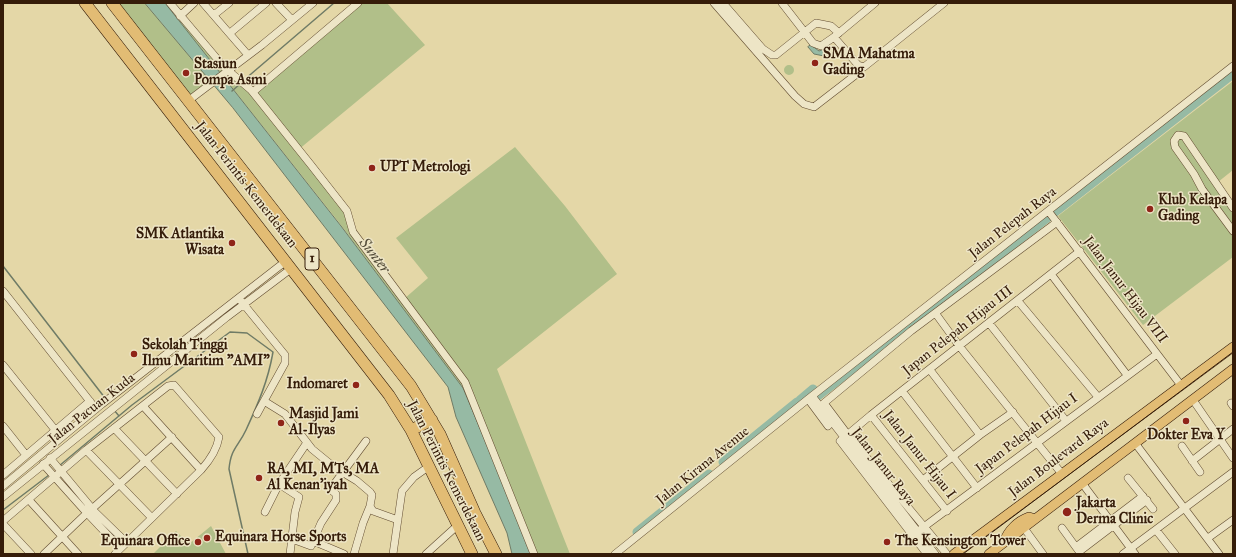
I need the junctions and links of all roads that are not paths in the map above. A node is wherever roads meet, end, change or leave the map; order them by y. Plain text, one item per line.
1 (85, 3) edge
2 (112, 3) edge
3 (170, 3) edge
4 (194, 3) edge
5 (204, 3) edge
6 (229, 3) edge
7 (266, 3) edge
8 (276, 3) edge
9 (313, 3) edge
10 (358, 3) edge
11 (714, 3) edge
12 (723, 3) edge
13 (782, 3) edge
14 (875, 3) edge
15 (944, 3) edge
16 (214, 15) junction
17 (180, 16) junction
18 (292, 20) junction
19 (805, 33) junction
20 (230, 34) junction
21 (837, 35) junction
22 (248, 55) junction
23 (1233, 66) edge
24 (230, 72) junction
25 (858, 73) dead end
26 (252, 91) junction
27 (188, 101) junction
28 (1206, 167) junction
29 (1194, 174) junction
30 (1233, 208) edge
31 (1049, 212) junction
32 (1056, 220) junction
33 (1233, 231) edge
34 (1080, 251) junction
35 (289, 265) junction
36 (1051, 274) junction
37 (3, 292) edge
38 (238, 298) junction
39 (1018, 301) junction
40 (243, 304) junction
41 (936, 314) junction
42 (989, 323) junction
43 (960, 346) junction
44 (1233, 347) edge
45 (1157, 354) junction
46 (3, 365) edge
47 (1233, 369) edge
48 (930, 370) junction
49 (1127, 374) junction
50 (1180, 384) junction
51 (902, 391) junction
52 (1098, 397) junction
53 (810, 398) junction
54 (1193, 400) junction
55 (90, 401) junction
56 (264, 401) junction
57 (143, 406) junction
58 (96, 409) junction
59 (1013, 412) junction
60 (257, 414) dead end
61 (871, 415) junction
62 (432, 420) junction
63 (1066, 421) junction
64 (3, 426) edge
65 (114, 428) junction
66 (1233, 429) edge
67 (411, 430) junction
68 (56, 431) junction
69 (1233, 434) edge
70 (980, 435) junction
71 (844, 436) junction
72 (172, 437) junction
73 (366, 441) dead end
74 (1221, 441) junction
75 (1037, 443) junction
76 (1135, 443) junction
77 (306, 444) junction
78 (1182, 446) dead end
79 (86, 450) junction
80 (26, 455) junction
81 (953, 457) junction
82 (1233, 458) edge
83 (51, 460) junction
84 (145, 461) junction
85 (1193, 462) junction
86 (44, 465) junction
87 (428, 467) junction
88 (201, 470) junction
89 (60, 471) junction
90 (342, 472) junction
91 (1200, 472) dead end
92 (1233, 472) edge
93 (1062, 474) junction
94 (3, 475) edge
95 (54, 476) junction
96 (1128, 478) dead end
97 (923, 480) junction
98 (1082, 483) junction
99 (118, 484) junction
100 (278, 484) junction
101 (3, 486) edge
102 (977, 488) junction
103 (177, 494) junction
104 (3, 497) edge
105 (1145, 498) junction
106 (28, 500) junction
107 (370, 506) junction
108 (1154, 508) dead end
109 (1184, 508) junction
110 (1012, 510) junction
111 (90, 511) junction
112 (947, 511) junction
113 (265, 512) dead end
114 (152, 518) junction
115 (398, 520) junction
116 (1233, 520) edge
117 (3, 522) edge
118 (1112, 523) junction
119 (458, 525) junction
120 (1022, 525) junction
121 (926, 527) junction
122 (1062, 528) dead end
123 (1156, 530) junction
124 (916, 534) junction
125 (62, 537) junction
126 (1208, 538) junction
127 (292, 539) junction
128 (313, 541) junction
129 (126, 542) junction
130 (120, 548) junction
131 (1079, 551) edge
132 (1133, 551) edge
133 (395, 553) edge
134 (950, 553) edge
135 (31, 554) edge
136 (44, 554) edge
137 (78, 554) edge
138 (115, 554) edge
139 (290, 554) edge
140 (344, 554) edge
141 (354, 554) edge
142 (426, 554) edge
143 (472, 554) edge
144 (496, 554) edge
145 (534, 554) edge
146 (615, 554) edge
147 (928, 554) edge
148 (935, 554) edge
149 (988, 554) edge
150 (1043, 554) edge
151 (1123, 554) edge
152 (1175, 554) edge
153 (1219, 554) edge

1 - 35 highway, Jalan Perintis Kemerdekaan / 1
2 - 27 highway, Jalan Perintis Kemerdekaan / 1
3 - 17 street
4 - 17 street
5 - 16 street
6 - 16 street
7 - 20 street
8 - 18 street
9 - 18 street
10 - 26 street
11 - 25 street
12 - 19 street
13 - 19 street
14 - 21 street
15 - 21 street
16 - 20 street
17 - 24 street
18 - 22 street
19 - 21 street
19 - 21 street
20 - 22 street
22 - 24 street
23 - 31 street, Jalan Pelepah Raya
24 - 26 street
24 - 27 street
26 - 145 street
27 - 62 highway, Jalan Perintis Kemerdekaan / 1
28 - 29 street
28 - 29 street
28 - 30 street
29 - 33 street
31 - 32 street, Jalan Janur Hijau VIII
31 - 53 street, Jalan Pelepah Raya
32 - 34 street, Jalan Janur Hijau VIII
32 - 41 street, Jalan Pelepah Raya
34 - 36 street, Japan Pelepah Hijau III
34 - 45 street, Jalan Janur Hijau VIII
35 - 38 street
35 - 40 street, Jalan Pacuan Kuda
35 - 67 highway, Jalan Perintis Kemerdekaan / 1
36 - 39 street, Japan Pelepah Hijau III
36 - 49 street
37 - 55 street
38 - 40 street
38 - 58 street
39 - 42 street, Japan Pelepah Hijau III
39 - 52 street
40 - 56 street
40 - 83 street, Jalan Pacuan Kuda
41 - 43 street
41 - 71 street, Jalan Pelepah Raya
42 - 43 street, Japan Pelepah Hijau III
42 - 63 street
43 - 48 street, Japan Pelepah Hijau III
43 - 59 street
44 - 50 main road, Jalan Boulevard Raya
45 - 49 street, Japan Pelepah Hijau I
45 - 50 street, Jalan Janur Hijau VIII
46 - 68 street
47 - 54 main road
48 - 51 street, Japan Pelepah Hijau III
48 - 70 street
49 - 52 street, Japan Pelepah Hijau I
50 - 93 main road, Jalan Boulevard Raya
51 - 61 street, Japan Pelepah Hijau III
51 - 81 street
52 - 63 street, Japan Pelepah Hijau I
53 - 71 street, Jalan Janur Raya
53 - 146 street, Jalan Kirana Avenue
54 - 74 street
54 - 76 main road
55 - 58 street
55 - 68 street
56 - 60 street
56 - 77 street
57 - 65 street
57 - 72 street
57 - 88 street
58 - 101 street
59 - 70 street
59 - 75 street
61 - 71 street, Japan Pelepah Hijau III
61 - 97 street, Jalan Janur Hijau I
62 - 67 highway
62 - 144 highway, Jalan Perintis Kemerdekaan / 1
63 - 75 street, Japan Pelepah Hijau I
64 - 80 street
65 - 79 street
65 - 84 street
66 - 74 street
67 - 87 highway, Jalan Perintis Kemerdekaan / 1
68 - 80 street
69 - 74 street
70 - 81 street
71 - 121 street
71 - 124 street, Jalan Janur Raya
72 - 84 street
72 - 88 street
73 - 90 street
74 - 82 street
74 - 85 street
75 - 93 street
75 - 102 street, Japan Pelepah Hijau I
76 - 98 main road
76 - 109 street
77 - 90 street
77 - 100 street
78 - 85 street
79 - 89 street
79 - 99 street
80 - 94 street
81 - 97 street
81 - 102 street
83 - 86 street, Jalan Pacuan Kuda
83 - 89 street
84 - 99 street
84 - 103 street
85 - 91 street
86 - 95 street
86 - 104 street, Jalan Pacuan Kuda
87 - 115 street
87 - 119 highway, Jalan Perintis Kemerdekaan / 1
88 - 103 street
89 - 95 street
89 - 111 street
90 - 107 street
90 - 128 street
92 - 109 street
93 - 110 main road, Jalan Boulevard Raya
95 - 106 street
95 - 111 street
96 - 105 street
97 - 112 street, Jalan Janur Hijau I
98 - 118 street
98 - 120 main road
99 - 111 street
99 - 114 street
100 - 113 street
100 - 127 street
102 - 112 street, Japan Pelepah Hijau I
103 - 114 street
105 - 108 street
105 - 118 street
106 - 117 street
106 - 125 street
107 - 115 street
107 - 141 street
109 - 123 street
109 - 126 street
110 - 120 main road
110 - 134 main road, Jalan Boulevard Raya
111 - 125 street
111 - 129 street
111 - 130 street
112 - 121 street, Japan Pelepah Hijau I
114 - 129 street
115 - 133 street
116 - 126 street
117 - 135 street
118 - 131 street
118 - 132 street
119 - 142 street
119 - 143 highway, Jalan Perintis Kemerdekaan / 1
120 - 149 main road
120 - 150 street
121 - 124 street, Japan Pelepah Hijau I
121 - 134 street
122 - 131 street
123 - 132 street
123 - 152 street
124 - 147 street, Jalan Janur Raya
124 - 148 street, Jalan Janur Raya
125 - 136 street
125 - 137 street
126 - 153 street
127 - 128 street
127 - 139 street
128 - 140 street
129 - 130 street
130 - 138 street
132 - 151 street

